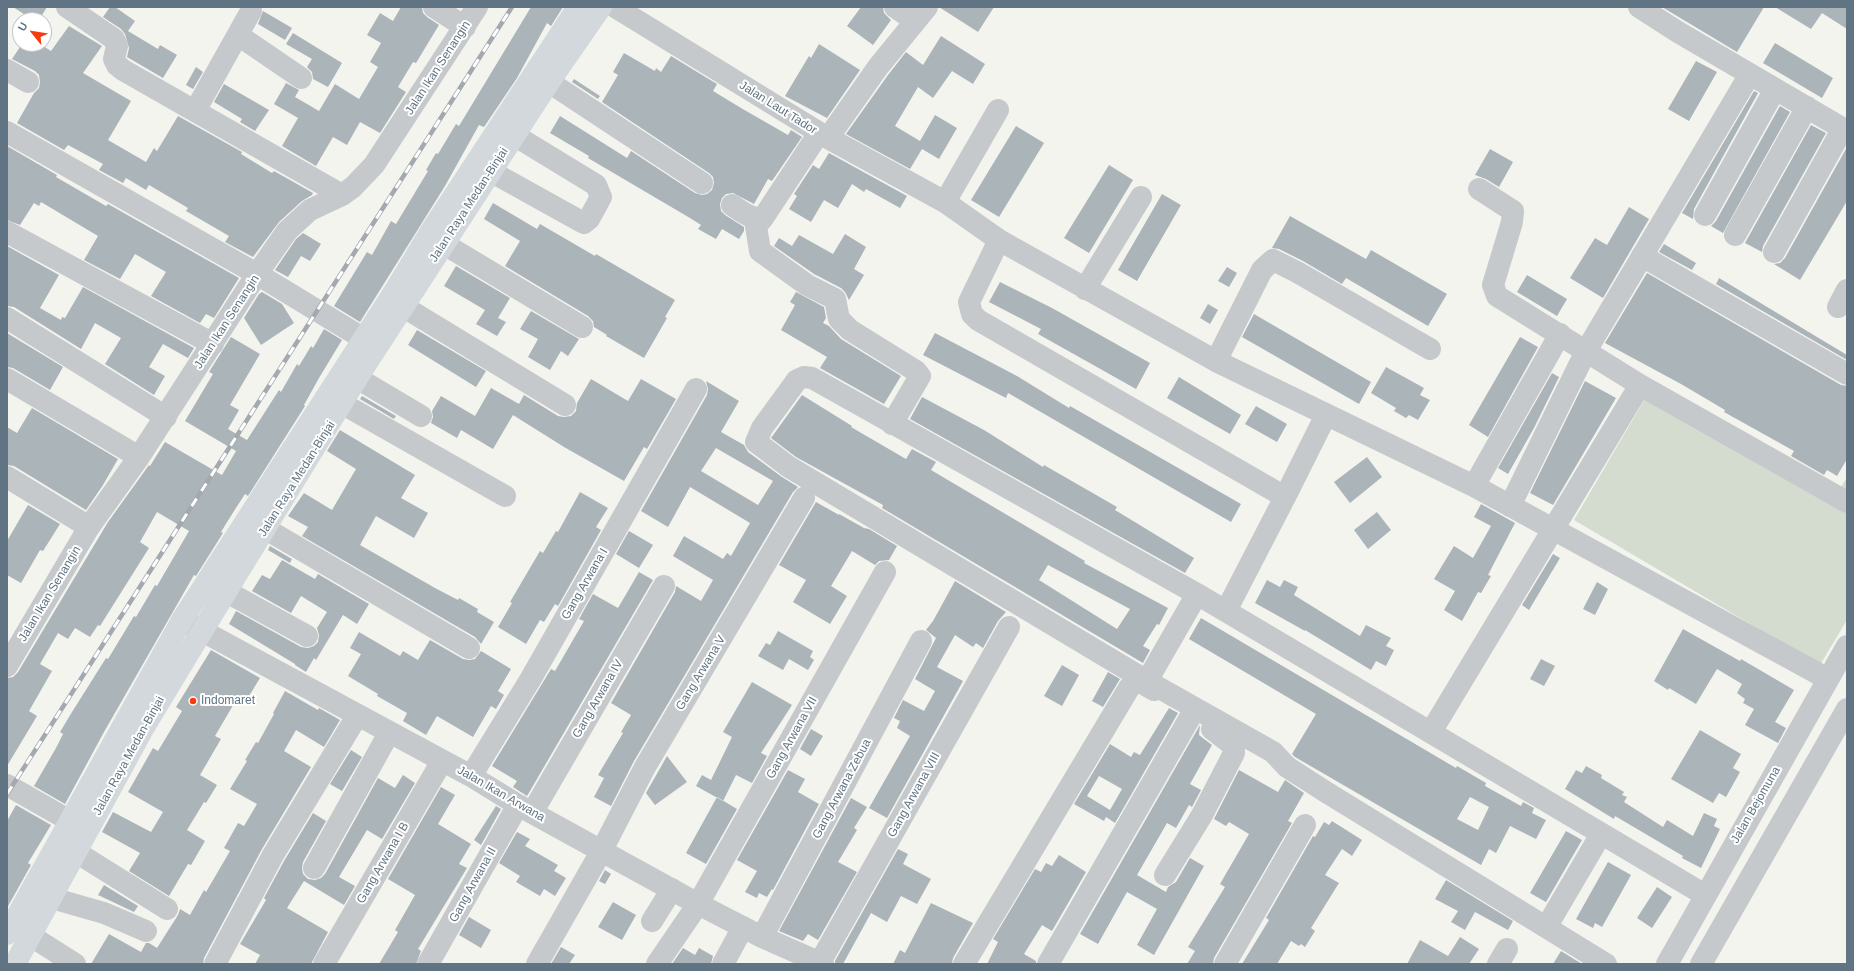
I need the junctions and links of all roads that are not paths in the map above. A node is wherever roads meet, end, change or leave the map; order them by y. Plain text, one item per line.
1 (67, 7) edge
2 (434, 7) edge
3 (477, 7) edge
4 (601, 7) edge
5 (615, 7) edge
6 (895, 7) edge
7 (1639, 7) edge
8 (574, 8) edge
9 (251, 11) dead end
10 (921, 14) edge
11 (464, 27) junction
12 (238, 35) junction
13 (7, 70) edge
14 (1750, 74) junction
15 (301, 78) dead end
16 (28, 82) dead end
17 (548, 82) junction
18 (1775, 89) junction
19 (1807, 108) junction
20 (998, 110) dead end
21 (195, 111) junction
22 (1845, 130) edge
23 (7, 132) edge
24 (514, 134) junction
25 (823, 136) junction
26 (490, 171) junction
27 (702, 183) dead end
28 (1479, 189) dead end
29 (342, 195) junction
30 (1141, 197) dead end
31 (945, 202) junction
32 (732, 205) dead end
33 (1705, 215) dead end
34 (763, 218) junction
35 (7, 232) edge
36 (1735, 235) dead end
37 (999, 240) junction
38 (444, 244) junction
39 (1774, 252) dead end
40 (1642, 256) junction
41 (257, 274) junction
42 (1085, 289) junction
43 (403, 298) junction
44 (7, 318) edge
45 (582, 327) dead end
46 (1560, 334) junction
47 (364, 339) junction
48 (213, 344) junction
49 (1430, 349) dead end
50 (1586, 351) junction
51 (1216, 361) junction
52 (1847, 374) edge
53 (357, 378) junction
54 (7, 379) edge
55 (1640, 385) junction
56 (696, 389) dead end
57 (342, 404) junction
58 (565, 405) dead end
59 (1326, 415) junction
60 (421, 416) dead end
61 (166, 417) junction
62 (892, 424) junction
63 (139, 457) junction
64 (7, 476) edge
65 (1474, 486) junction
66 (505, 496) dead end
67 (1285, 497) junction
68 (804, 498) dead end
69 (1847, 502) edge
70 (1510, 506) junction
71 (89, 528) junction
72 (266, 529) junction
73 (1553, 530) junction
74 (885, 572) dead end
75 (664, 586) dead end
76 (227, 592) junction
77 (1197, 594) junction
78 (1226, 611) junction
79 (182, 620) junction
80 (1009, 627) dead end
81 (202, 631) junction
82 (307, 636) dead end
83 (922, 641) dead end
84 (1847, 646) edge
85 (469, 648) dead end
86 (10, 656) edge
87 (1828, 679) junction
88 (1147, 680) junction
89 (1847, 709) edge
90 (1192, 714) junction
91 (357, 716) junction
92 (1431, 732) junction
93 (389, 733) junction
94 (442, 761) junction
95 (471, 776) junction
96 (7, 785) edge
97 (525, 809) junction
98 (1305, 825) dead end
99 (79, 826) junction
100 (1601, 834) junction
101 (602, 850) junction
102 (76, 852) junction
103 (314, 868) dead end
104 (1165, 875) dead end
105 (672, 889) junction
106 (42, 892) junction
107 (1705, 895) junction
108 (698, 904) junction
109 (167, 909) dead end
110 (652, 921) dead end
111 (1547, 926) junction
112 (743, 927) junction
113 (146, 932) dead end
114 (7, 934) edge
115 (30, 936) junction
116 (762, 937) junction
117 (15, 964) edge
118 (75, 964) edge
119 (215, 964) edge
120 (324, 964) edge
121 (428, 964) edge
122 (537, 964) edge
123 (657, 964) edge
124 (722, 964) edge
125 (821, 964) edge
126 (964, 964) edge
127 (1048, 964) edge
128 (1225, 964) edge
129 (1606, 964) edge
130 (1667, 964) edge
131 (1701, 964) edge

1 - 21 street
2 - 11 street
3 - 11 street, Jalan Ikan Senangin
4 - 17 main road, Jalan Raya Medan-Binjai
5 - 25 street, Jalan Laut Tador
6 - 10 street
7 - 14 street
8 - 43 main road, Jalan Raya Medan-Binjai
9 - 12 street
10 - 25 street
11 - 29 street, Jalan Ikan Senangin
12 - 15 street
12 - 21 street
13 - 16 street
14 - 18 street
14 - 40 street
17 - 24 main road, Jalan Raya Medan-Binjai
17 - 27 street
18 - 19 street
18 - 33 street
19 - 22 street
19 - 36 street
20 - 31 street
21 - 29 street
22 - 39 street
23 - 41 street
24 - 26 main road, Jalan Raya Medan-Binjai
24 - 26 street
25 - 31 street, Jalan Laut Tador
25 - 34 street
26 - 38 main road, Jalan Raya Medan-Binjai
28 - 46 street
29 - 41 street, Jalan Ikan Senangin
30 - 42 street
31 - 37 street, Jalan Laut Tador
32 - 34 street
34 - 62 street
35 - 48 street
37 - 42 street, Jalan Laut Tador
37 - 67 street
38 - 43 main road, Jalan Raya Medan-Binjai
38 - 45 street
40 - 50 street
40 - 52 street
41 - 47 street
41 - 48 street, Jalan Ikan Senangin
42 - 51 street, Jalan Laut Tador
43 - 47 main road, Jalan Raya Medan-Binjai
43 - 53 main road, Jalan Raya Medan-Binjai
43 - 58 street
44 - 61 street
46 - 50 street
46 - 65 street
47 - 79 main road, Jalan Raya Medan-Binjai
48 - 61 street, Jalan Ikan Senangin
49 - 51 street
50 - 55 street
50 - 70 street
51 - 59 street, Jalan Laut Tador
53 - 57 main road, Jalan Raya Medan-Binjai
53 - 60 street
54 - 63 street
55 - 69 street
55 - 73 street
56 - 95 street, Gang Arwana I
57 - 66 street
57 - 72 main road, Jalan Raya Medan-Binjai
59 - 65 street, Jalan Laut Tador
59 - 67 street
61 - 63 street, Jalan Ikan Senangin
62 - 77 street
62 - 88 street
63 - 71 street, Jalan Ikan Senangin
64 - 71 street
65 - 70 street, Jalan Laut Tador
67 - 78 street
68 - 101 street, Gang Arwana V
70 - 73 street, Jalan Laut Tador
71 - 86 street, Jalan Ikan Senangin
72 - 76 main road, Jalan Raya Medan-Binjai
72 - 85 street
73 - 87 street, Jalan Laut Tador
73 - 92 street
74 - 108 street, Gang Arwana VII
75 - 97 street, Gang Arwana IV
76 - 81 main road, Jalan Raya Medan-Binjai
76 - 82 street
77 - 78 street
77 - 88 street
78 - 92 street
79 - 81 street, Jalan Ikan Arwana
79 - 99 main road, Jalan Raya Medan-Binjai
80 - 125 street, Gang Arwana VIII
81 - 91 street, Jalan Ikan Arwana
81 - 99 main road, Jalan Raya Medan-Binjai
83 - 116 street, Gang Arwana Zebua
84 - 87 street, Jalan Bejomuna
87 - 107 street, Jalan Bejomuna
88 - 111 street
89 - 131 street
90 - 104 street
90 - 126 street
90 - 127 street
91 - 93 street, Jalan Ikan Arwana
91 - 119 street
92 - 100 street
93 - 94 street, Jalan Ikan Arwana
93 - 103 street
94 - 95 street, Jalan Ikan Arwana
94 - 120 street, Gang Arwana I B
95 - 97 street, Jalan Ikan Arwana
96 - 99 street
97 - 101 street, Jalan Ikan Arwana
97 - 121 street, Gang Arwana II
98 - 128 street
99 - 102 main road, Jalan Raya Medan-Binjai
99 - 106 main road, Jalan Raya Medan-Binjai
100 - 107 street
100 - 111 street
101 - 105 street, Jalan Ikan Arwana
101 - 122 street, Gang Arwana V
102 - 106 main road, Jalan Raya Medan-Binjai
102 - 109 street
105 - 108 street, Jalan Ikan Arwana
105 - 110 street
106 - 113 street
106 - 114 main road, Jalan Raya Medan-Binjai
106 - 115 main road, Jalan Raya Medan-Binjai
107 - 130 street, Jalan Bejomuna
108 - 112 street, Jalan Ikan Arwana
108 - 123 street, Gang Arwana VII
111 - 129 street
112 - 116 street, Jalan Ikan Arwana
112 - 124 street
115 - 117 main road, Jalan Raya Medan-Binjai
115 - 118 street
116 - 125 street, Jalan Ikan Arwana

